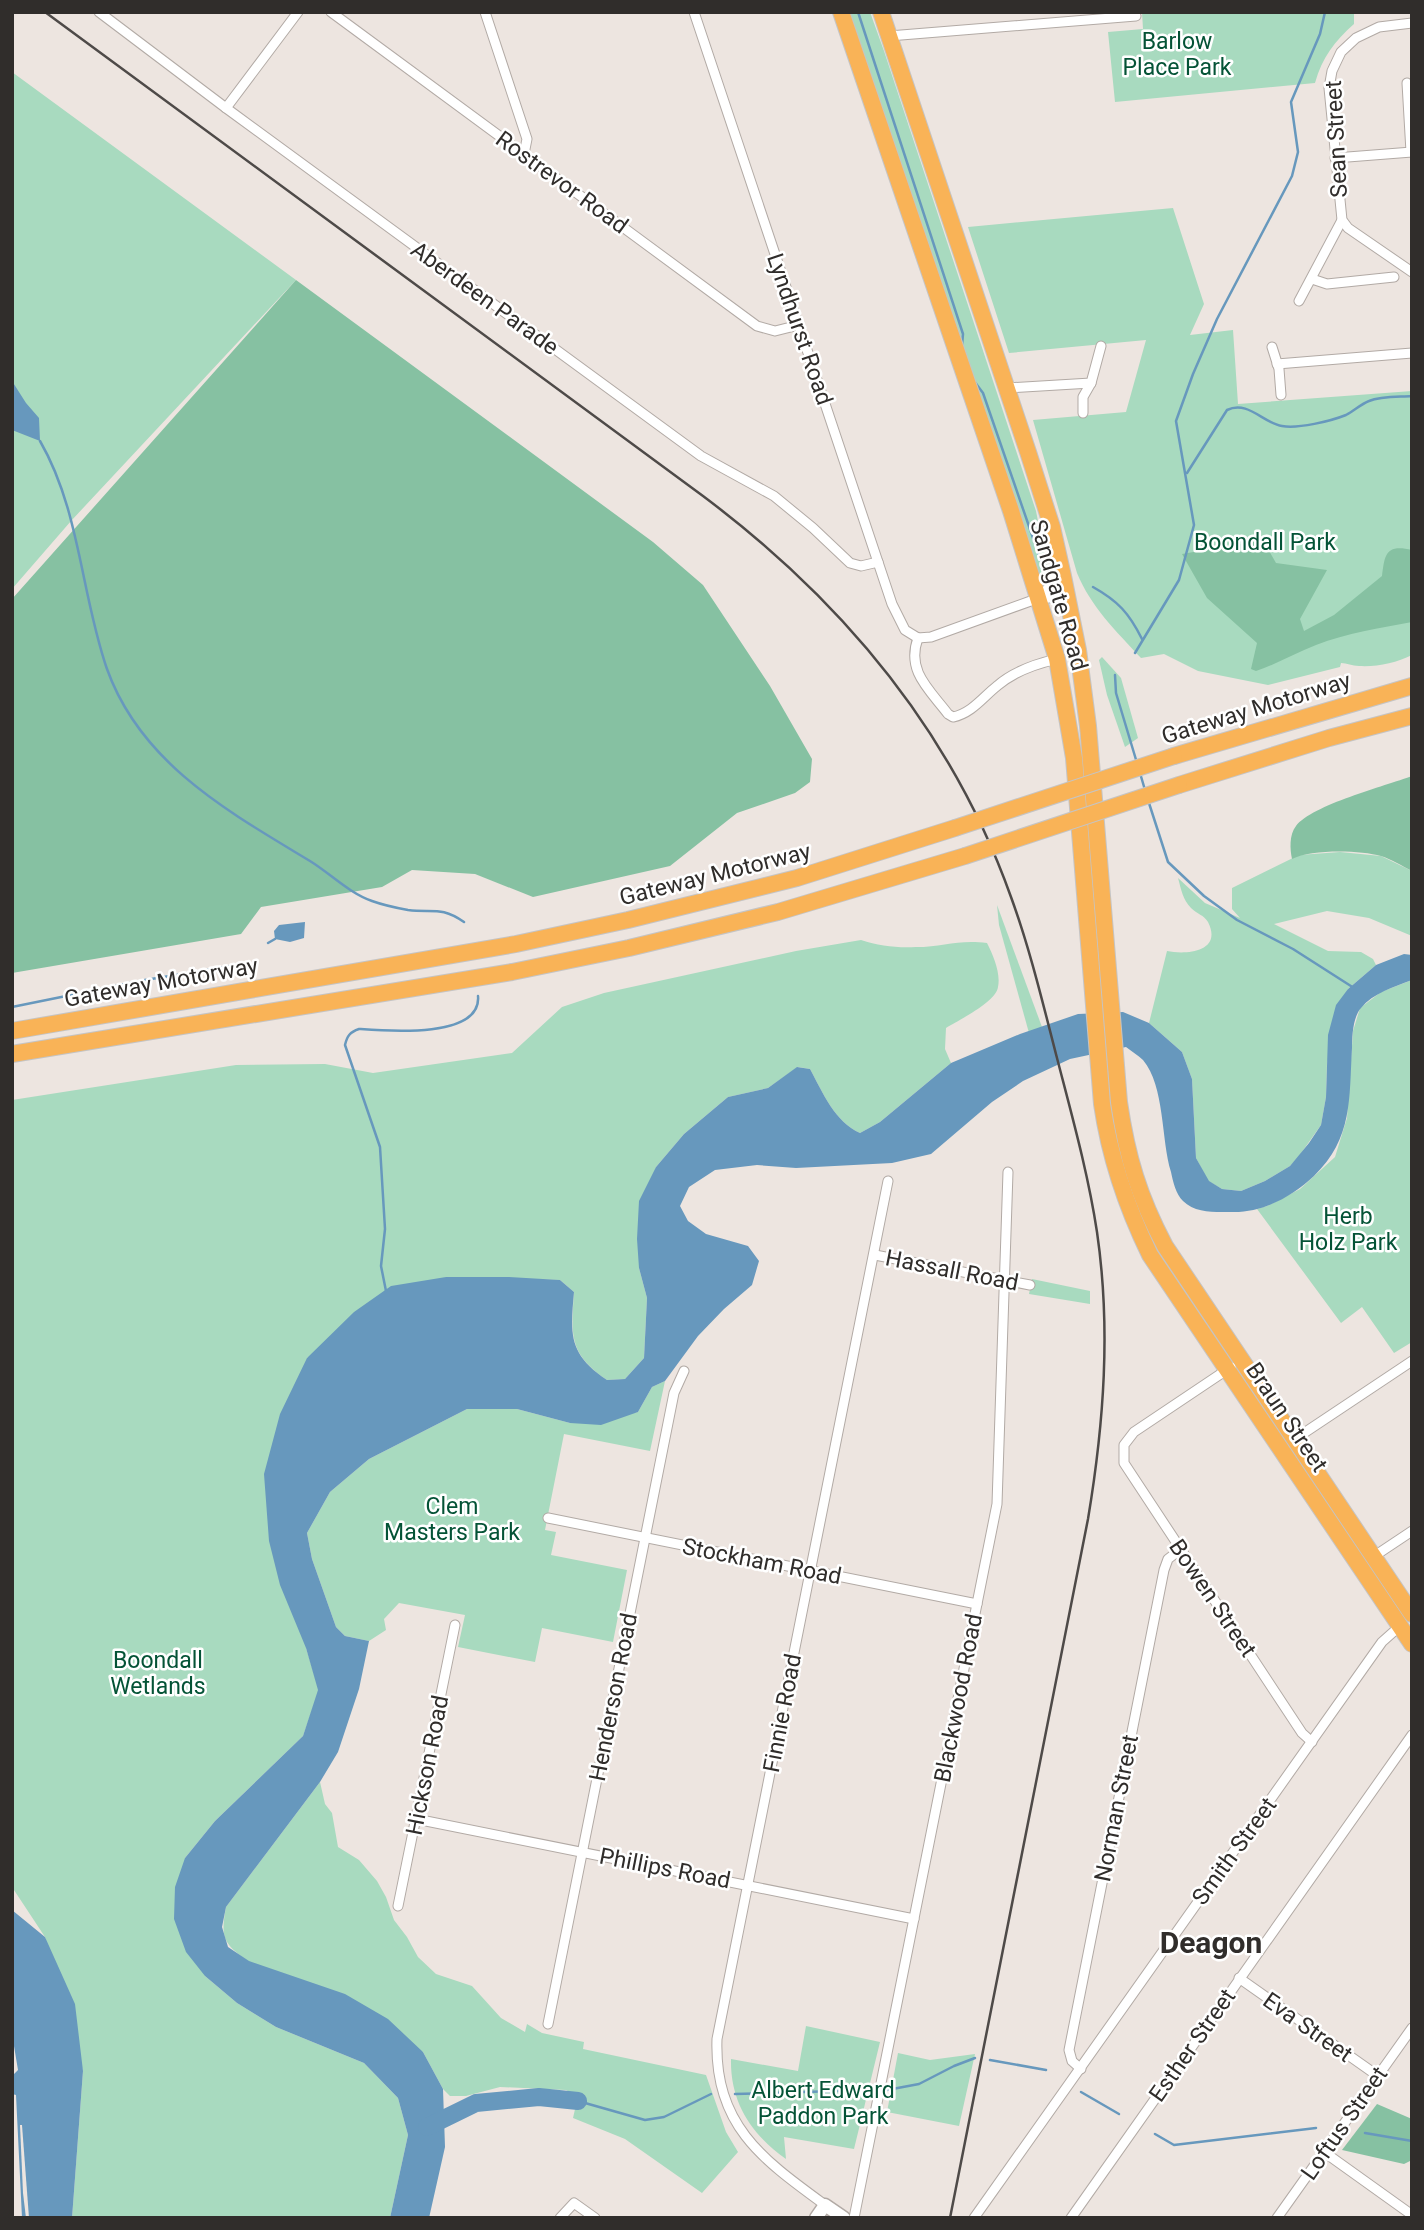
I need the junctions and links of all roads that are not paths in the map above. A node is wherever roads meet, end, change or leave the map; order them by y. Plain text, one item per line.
1 (99, 12) edge
2 (298, 12) edge
3 (331, 12) edge
4 (485, 12) edge
5 (694, 12) edge
6 (841, 12) edge
7 (881, 12) edge
8 (1136, 16) dead end
9 (1412, 23) edge
10 (889, 36) junction
11 (1407, 83) dead end
12 (226, 108) junction
13 (1410, 112) edge
14 (1411, 152) edge
15 (524, 154) junction
16 (1335, 159) junction
17 (1342, 220) junction
18 (1412, 272) edge
19 (1394, 278) dead end
20 (1312, 279) junction
21 (1299, 301) dead end
22 (799, 325) junction
23 (1101, 346) dead end
24 (1272, 347) dead end
25 (1412, 352) edge
26 (1277, 364) junction
27 (1091, 383) junction
28 (1007, 388) junction
29 (1281, 395) dead end
30 (1083, 413) dead end
31 (1060, 559) junction
32 (878, 562) junction
33 (1039, 598) junction
34 (1070, 608) junction
35 (918, 638) junction
36 (1057, 659) junction
37 (1412, 686) edge
38 (1412, 716) edge
39 (1102, 995) junction
40 (12, 1031) edge
41 (12, 1054) edge
42 (1008, 1172) dead end
43 (888, 1181) dead end
44 (1138, 1211) junction
45 (874, 1255) junction
46 (1006, 1281) junction
47 (1030, 1285) dead end
48 (1242, 1360) junction
49 (1412, 1362) edge
50 (1228, 1369) junction
51 (684, 1371) dead end
52 (1295, 1439) junction
53 (548, 1518) dead end
54 (1412, 1531) edge
55 (645, 1537) junction
56 (1181, 1549) junction
57 (1367, 1561) junction
58 (810, 1571) junction
59 (977, 1604) junction
60 (1406, 1620) edge
61 (455, 1625) dead end
62 (1412, 1644) edge
63 (1412, 1735) edge
64 (1312, 1742) junction
65 (416, 1819) junction
66 (582, 1851) junction
67 (747, 1885) junction
68 (398, 1906) dead end
69 (915, 1919) junction
70 (1239, 1978) junction
71 (548, 2024) dead end
72 (1412, 2028) edge
73 (1081, 2069) junction
74 (1378, 2076) junction
75 (1324, 2152) junction
76 (825, 2205) junction
77 (1412, 2215) edge
78 (560, 2218) edge
79 (595, 2218) edge
80 (816, 2218) edge
81 (844, 2218) edge
82 (854, 2218) edge
83 (974, 2218) edge
84 (1071, 2218) edge
85 (1277, 2218) edge

1 - 12 street, Aberdeen Parade
2 - 12 street
3 - 15 street, Rostrevor Road
4 - 15 street
5 - 22 street, Lyndhurst Road
6 - 33 highway, Sandgate Road
7 - 10 highway, Sandgate Road
8 - 10 street
9 - 16 street, Sean Street
10 - 28 highway, Sandgate Road
11 - 13 street
12 - 32 street, Aberdeen Parade
13 - 14 street
14 - 16 street
15 - 22 street, Rostrevor Road
16 - 17 street, Sean Street
17 - 18 street, Sean Street
17 - 20 street
19 - 20 street
20 - 21 street
22 - 32 street, Lyndhurst Road
23 - 27 street
24 - 26 street
25 - 26 street
26 - 29 street
27 - 28 street
27 - 30 street
28 - 31 highway, Sandgate Road
31 - 33 street
31 - 34 highway, Sandgate Road
32 - 35 street, Lyndhurst Road
33 - 34 street
33 - 35 street
33 - 36 highway, Sandgate Road
34 - 39 highway, Sandgate Road
35 - 36 street
36 - 39 highway, Sandgate Road
37 - 40 highway, Gateway Motorway, bridge
38 - 41 highway, Gateway Motorway, bridge
39 - 44 highway, Sandgate Road
42 - 46 street, Blackwood Road
43 - 45 street, Finnie Road
44 - 48 highway, Braun Street
44 - 50 highway, Braun Street
45 - 46 street, Hassall Road
45 - 58 street, Finnie Road
46 - 47 street, Hassall Road
46 - 59 street, Blackwood Road
48 - 50 street
48 - 52 highway, Braun Street
49 - 52 street
50 - 56 street, Bowen Street
50 - 57 highway, Braun Street
51 - 55 street, Henderson Road
52 - 57 highway, Braun Street
53 - 55 street, Stockham Road
54 - 57 street
55 - 58 street, Stockham Road
55 - 66 street, Henderson Road
56 - 64 street, Bowen Street
56 - 73 street, Norman Street
57 - 60 highway, Braun Street
58 - 59 street, Stockham Road
58 - 67 street, Finnie Road
59 - 69 street, Blackwood Road
60 - 62 highway, Braun Street
60 - 64 street, Smith Street
61 - 65 street, Hickson Road
63 - 70 street, Esther Street
64 - 73 street, Smith Street
65 - 66 street, Phillips Road
65 - 68 street, Hickson Road
66 - 67 street, Phillips Road
66 - 71 street, Henderson Road
67 - 69 street, Phillips Road
67 - 76 street, Finnie Road
69 - 82 street, Blackwood Road
70 - 74 street, Eva Street
70 - 84 street, Esther Street
72 - 74 street, Loftus Street
73 - 83 street, Smith Street
74 - 75 street, Loftus Street
75 - 77 street
75 - 85 street, Loftus Street
76 - 80 street
76 - 81 street
78 - 79 street

